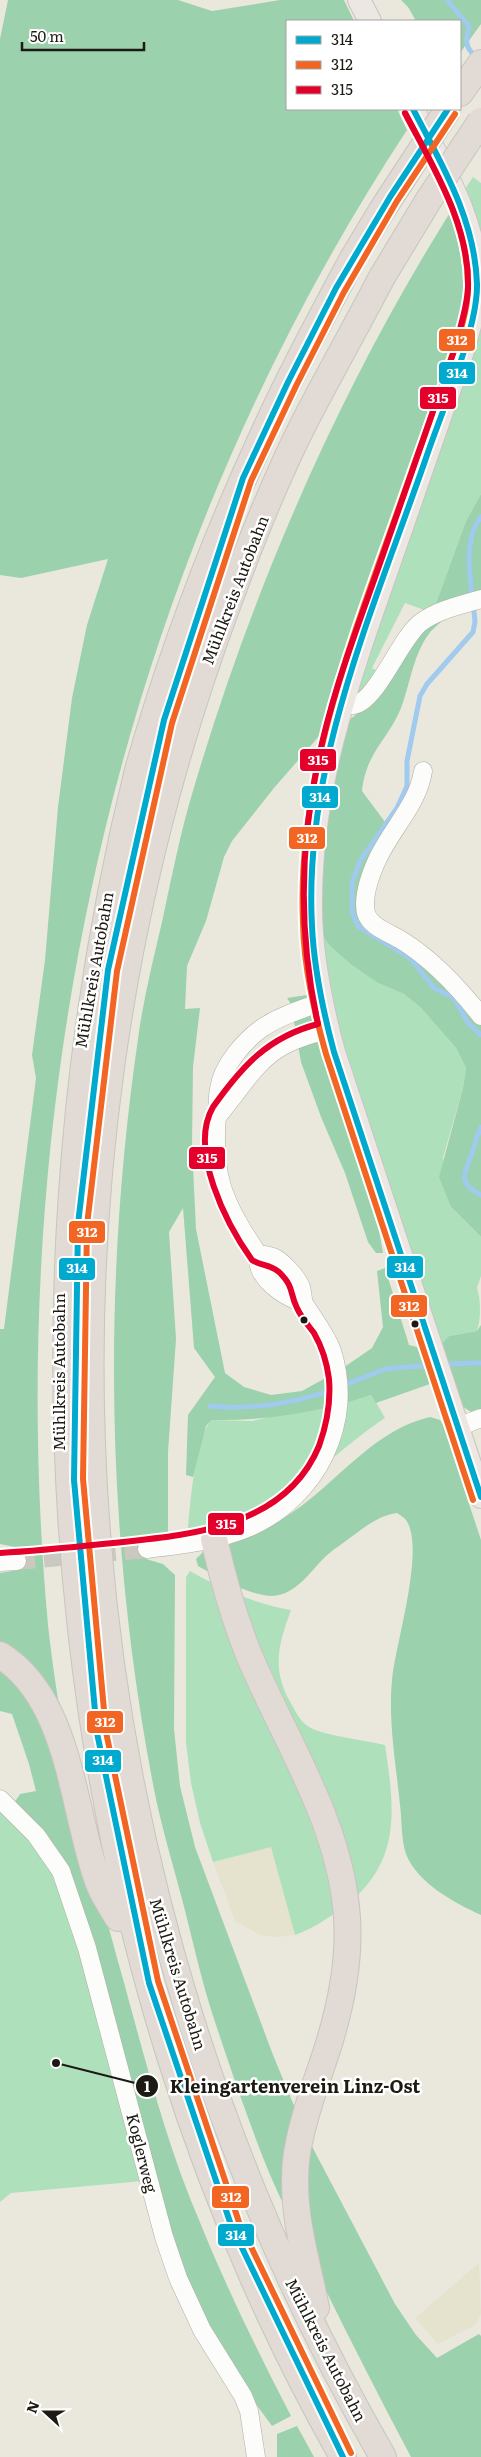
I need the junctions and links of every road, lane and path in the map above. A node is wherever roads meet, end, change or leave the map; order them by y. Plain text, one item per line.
1 (359, 0) edge
2 (369, 20) edge
3 (481, 63) edge
4 (461, 92) edge
5 (413, 110) edge
6 (447, 110) edge
7 (481, 121) edge
8 (476, 601) edge
9 (342, 702) junction
10 (423, 770) dead end
11 (322, 1002) junction
12 (481, 1016) edge
13 (328, 1030) junction
14 (217, 1117) junction
15 (481, 1418) edge
16 (458, 1427) junction
17 (481, 1497) edge
18 (214, 1539) junction
19 (147, 1549) tunnel mouth
20 (0, 1655) edge
21 (0, 1798) edge
22 (135, 1950) junction
23 (326, 2353) junction
24 (256, 2457) edge
25 (343, 2457) edge
26 (383, 2457) edge

1 - 2 main road
3 - 4 highway
5 - 9 main road
6 - 22 highway, Mühlkreis Autobahn, bridge
7 - 23 highway, Mühlkreis Autobahn, bridge
8 - 9 street
9 - 11 main road
10 - 12 street
11 - 13 main road
11 - 14 street
13 - 14 street
13 - 16 main road
14 - 18 street
15 - 16 street
16 - 17 main road
18 - 19 street
18 - 23 highway
20 - 22 highway
21 - 24 street, Koglerweg
22 - 25 highway, Mühlkreis Autobahn
23 - 26 highway, Mühlkreis Autobahn

